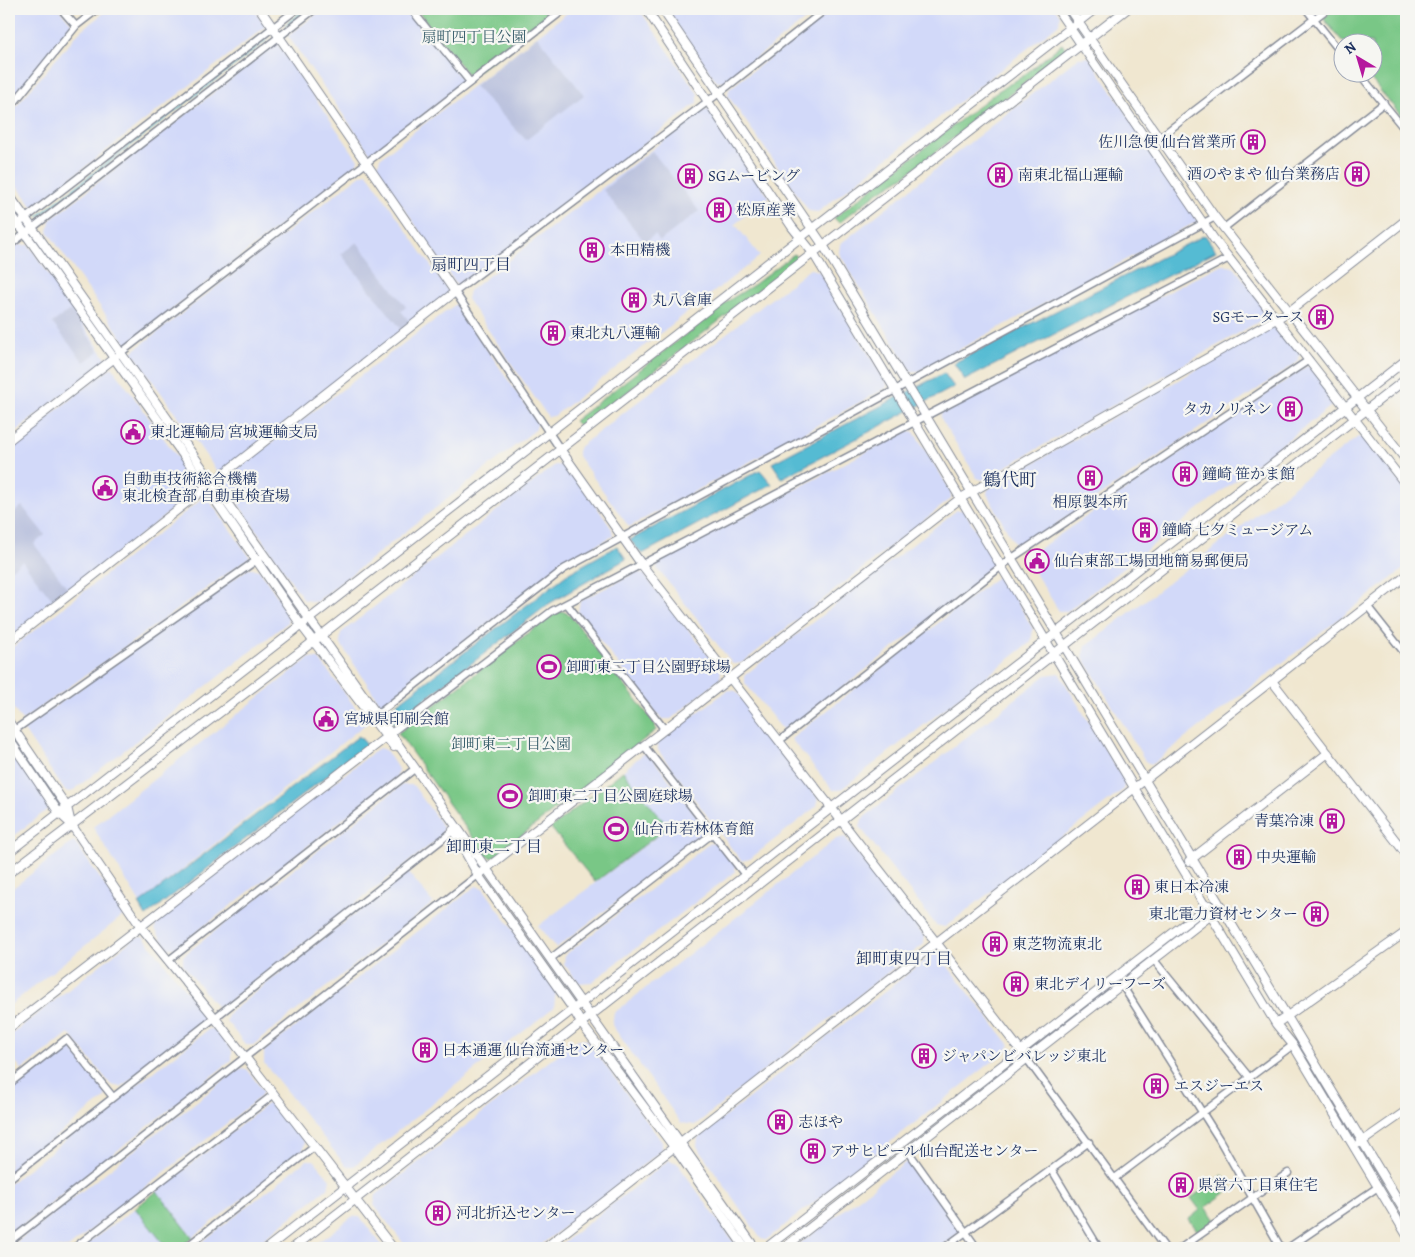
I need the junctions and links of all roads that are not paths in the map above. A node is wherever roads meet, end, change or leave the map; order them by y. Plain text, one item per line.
1 (61, 9) edge
2 (98, 9) edge
3 (260, 9) edge
4 (296, 9) edge
5 (315, 9) edge
6 (411, 9) edge
7 (565, 9) edge
8 (646, 9) edge
9 (662, 9) edge
10 (826, 9) edge
11 (1057, 9) edge
12 (1069, 9) edge
13 (1095, 9) edge
14 (1127, 9) edge
15 (1306, 9) edge
16 (1327, 9) edge
17 (1314, 19) junction
18 (1078, 22) junction
19 (76, 26) junction
20 (274, 27) junction
21 (1070, 29) junction
22 (280, 36) junction
23 (1090, 38) junction
24 (1332, 42) edge
25 (1081, 44) junction
26 (470, 82) junction
27 (1366, 82) edge
28 (719, 93) junction
29 (709, 101) junction
30 (1384, 104) junction
31 (9, 109) edge
32 (1406, 131) edge
33 (1160, 138) junction
34 (367, 162) junction
35 (9, 195) edge
36 (9, 211) edge
37 (1215, 217) junction
38 (25, 219) junction
39 (1406, 220) edge
40 (1204, 223) junction
41 (18, 224) junction
42 (32, 228) junction
43 (1224, 228) junction
44 (812, 230) junction
45 (9, 232) edge
46 (25, 234) junction
47 (801, 239) junction
48 (823, 245) junction
49 (9, 246) edge
50 (813, 253) junction
51 (1229, 258) junction
52 (455, 292) junction
53 (1290, 311) junction
54 (1277, 318) junction
55 (120, 353) junction
56 (113, 359) junction
57 (1308, 360) junction
58 (1406, 360) edge
59 (1406, 379) edge
60 (906, 383) junction
61 (896, 389) junction
62 (1358, 398) junction
63 (1346, 408) junction
64 (1367, 409) junction
65 (926, 416) junction
66 (914, 419) junction
67 (1355, 419) junction
68 (549, 433) junction
69 (9, 440) edge
70 (560, 449) junction
71 (1406, 460) edge
72 (1406, 484) edge
73 (209, 485) junction
74 (971, 492) junction
75 (961, 498) junction
76 (622, 537) junction
77 (264, 555) junction
78 (1012, 558) junction
79 (256, 559) junction
80 (642, 565) junction
81 (1002, 566) junction
82 (1406, 576) edge
83 (567, 604) junction
84 (1368, 607) junction
85 (309, 617) junction
86 (301, 625) junction
87 (1055, 632) junction
88 (322, 635) junction
89 (1045, 640) junction
90 (314, 641) junction
91 (9, 642) edge
92 (1065, 646) junction
93 (1055, 654) junction
94 (1406, 655) edge
95 (731, 679) junction
96 (1272, 681) junction
97 (375, 716) junction
98 (9, 722) edge
99 (666, 730) junction
100 (12, 732) edge
101 (389, 735) junction
102 (9, 739) edge
103 (779, 741) junction
104 (645, 746) junction
105 (1328, 753) junction
106 (412, 771) junction
107 (1145, 781) junction
108 (1134, 789) junction
109 (67, 807) junction
110 (832, 808) junction
111 (59, 813) junction
112 (841, 821) junction
113 (71, 824) junction
114 (453, 831) junction
115 (712, 834) junction
116 (9, 852) edge
117 (1406, 854) edge
118 (1192, 859) junction
119 (1182, 867) junction
120 (486, 869) junction
121 (9, 873) edge
122 (478, 875) junction
123 (745, 875) junction
124 (1218, 904) junction
125 (1205, 905) junction
126 (1211, 915) junction
127 (141, 926) junction
128 (1406, 932) edge
129 (936, 943) junction
130 (550, 959) junction
131 (169, 960) junction
132 (1154, 960) junction
133 (1122, 985) junction
134 (580, 1003) junction
135 (573, 1008) junction
136 (590, 1017) junction
137 (1286, 1017) junction
138 (215, 1018) junction
139 (581, 1024) junction
140 (1276, 1024) junction
141 (9, 1028) edge
142 (1293, 1045) junction
143 (1020, 1050) junction
144 (245, 1058) junction
145 (1027, 1059) junction
146 (1249, 1077) junction
147 (9, 1084) edge
148 (272, 1095) junction
149 (113, 1098) junction
150 (1406, 1111) edge
151 (1201, 1113) junction
152 (1364, 1141) junction
153 (1089, 1142) junction
154 (677, 1144) junction
155 (314, 1147) junction
156 (1354, 1147) junction
157 (908, 1152) junction
158 (1052, 1170) junction
159 (1288, 1173) dead end
160 (1115, 1178) junction
161 (9, 1179) edge
162 (345, 1187) junction
163 (1378, 1187) junction
164 (1252, 1199) junction
165 (355, 1200) junction
166 (1406, 1214) edge
167 (966, 1232) junction
168 (1406, 1234) edge
169 (9, 1242) edge
170 (74, 1248) edge
171 (185, 1248) edge
172 (267, 1248) edge
173 (293, 1248) edge
174 (392, 1248) edge
175 (545, 1248) edge
176 (745, 1248) edge
177 (755, 1248) edge
178 (766, 1248) edge
179 (784, 1248) edge
180 (944, 1248) edge
181 (978, 1248) edge
182 (1099, 1248) edge
183 (1165, 1248) edge
184 (1181, 1248) edge
185 (1281, 1248) edge
186 (1288, 1248) edge

1 - 19 street
2 - 19 street
3 - 20 street
4 - 20 street
5 - 22 street
6 - 26 street
7 - 26 street
8 - 29 street
9 - 28 street
10 - 28 street
11 - 21 street
12 - 18 street
13 - 18 street
14 - 23 street
15 - 17 street
16 - 17 street
17 - 24 street
17 - 33 street
18 - 21 street
18 - 23 street
19 - 31 street
20 - 22 street
20 - 38 street
21 - 25 street
21 - 44 street
22 - 34 street
22 - 42 street
23 - 25 street
23 - 33 street
25 - 40 street
25 - 48 street
26 - 34 street
27 - 30 street
28 - 29 street
28 - 44 street
29 - 47 street
29 - 52 street
30 - 32 street
30 - 43 street
33 - 37 street
34 - 52 street
34 - 55 street
35 - 38 street
36 - 41 street
37 - 40 street
37 - 43 street
38 - 41 street
38 - 42 street
39 - 53 street
40 - 51 street
40 - 60 street
41 - 45 street
41 - 46 street
42 - 46 street
42 - 55 street
43 - 53 street
44 - 47 street
44 - 48 street
46 - 49 street
46 - 56 street
47 - 50 street
47 - 68 street
48 - 50 street
48 - 60 street
50 - 61 street
50 - 70 street
51 - 54 street
51 - 65 street
52 - 68 street
52 - 73 street
53 - 54 street
53 - 62 street
54 - 57 street
54 - 74 street
55 - 56 street
55 - 73 street
56 - 69 street
56 - 73 street
57 - 63 street
57 - 78 street
58 - 62 street
59 - 64 street
60 - 61 street
60 - 65 street
61 - 66 street
61 - 76 street
62 - 63 street
62 - 64 street
63 - 67 street
63 - 87 street
64 - 67 street
64 - 71 street
65 - 66 street
65 - 74 street
66 - 75 street
66 - 80 street
67 - 72 street
67 - 92 street
68 - 70 street
68 - 85 street
70 - 76 street
70 - 88 street
73 - 77 street
73 - 79 street
73 - 91 street
74 - 75 street
74 - 78 street
75 - 81 street
75 - 95 street
76 - 80 street
76 - 97 street
77 - 79 street
77 - 85 street
78 - 81 street
78 - 87 street
79 - 86 street
79 - 100 street
80 - 83 street
80 - 95 street
81 - 89 street
81 - 103 street
82 - 84 street
83 - 99 street
83 - 101 street
84 - 94 street
84 - 96 street
85 - 86 street
85 - 88 street
86 - 90 street
86 - 109 street
87 - 89 street
87 - 92 street
88 - 90 street
88 - 97 street
89 - 93 street
89 - 110 street
90 - 97 street
90 - 113 street
92 - 93 street
92 - 107 street
93 - 108 street
93 - 112 street
95 - 99 street
95 - 103 street
96 - 105 street
96 - 107 street
97 - 101 street
98 - 100 street
99 - 104 street
100 - 109 street
101 - 106 street
101 - 120 street
101 - 127 street
102 - 111 street
103 - 110 street
104 - 115 street
104 - 120 street
105 - 117 street
105 - 118 street
106 - 114 street
106 - 131 street
107 - 108 street
107 - 118 street
108 - 119 street
108 - 129 street
109 - 111 street
109 - 113 street
110 - 112 street
110 - 123 street
111 - 113 street
111 - 116 street
112 - 129 street
112 - 136 street
113 - 121 street
113 - 127 street
114 - 122 street
114 - 138 street
115 - 123 street
115 - 130 street
118 - 119 street
118 - 124 street
119 - 125 street
120 - 122 street
120 - 130 street
122 - 135 street
122 - 144 street
123 - 134 street
124 - 125 street
124 - 126 street
124 - 137 street
125 - 126 street
125 - 143 street
126 - 132 street
126 - 140 street
127 - 131 street
127 - 141 street
128 - 137 street
129 - 143 street
129 - 154 street
130 - 134 street
131 - 138 street
132 - 133 street
132 - 146 street
133 - 145 street
133 - 151 street
134 - 135 street
134 - 136 street
135 - 139 street
135 - 162 street
136 - 139 street
136 - 154 street
137 - 140 street
137 - 152 street
138 - 144 street
138 - 149 street
139 - 154 street
139 - 165 street
140 - 142 street
142 - 146 street
142 - 156 street
143 - 145 street
143 - 178 street
144 - 148 street
144 - 169 street
145 - 153 street
145 - 157 street
146 - 151 street
147 - 149 street
148 - 155 street
148 - 170 street
149 - 161 street
150 - 152 street
151 - 160 street
151 - 164 street
152 - 156 street
152 - 166 street
153 - 158 street
153 - 160 street
154 - 175 street
154 - 176 street
154 - 177 street
155 - 162 street
155 - 171 street
156 - 163 street
157 - 167 street
157 - 179 street
158 - 167 street
158 - 182 street
159 - 164 street
160 - 183 street
162 - 165 street
162 - 172 street
163 - 168 street
163 - 186 street
164 - 184 street
164 - 185 street
165 - 173 street
165 - 174 street
167 - 180 street
167 - 181 street

